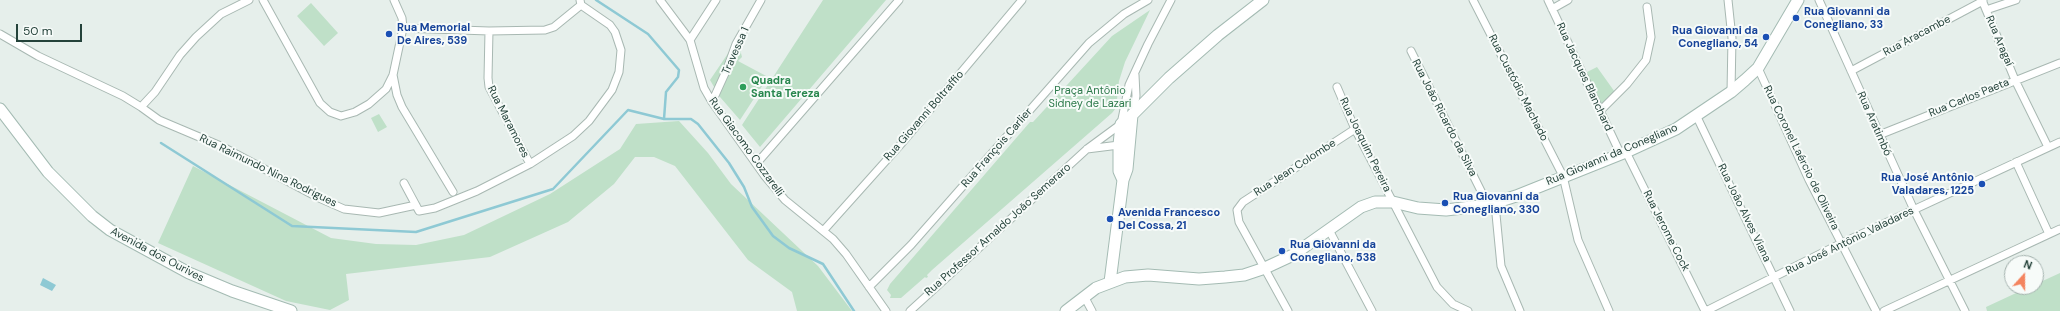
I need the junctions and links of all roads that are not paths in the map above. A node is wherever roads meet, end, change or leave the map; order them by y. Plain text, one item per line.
1 (249, 0) edge
2 (263, 0) edge
3 (394, 0) edge
4 (660, 0) edge
5 (716, 0) edge
6 (761, 0) edge
7 (899, 0) edge
8 (1022, 0) edge
9 (1148, 0) edge
10 (1171, 0) edge
11 (1263, 0) edge
12 (1473, 0) edge
13 (1548, 0) edge
14 (1568, 0) edge
15 (1728, 0) edge
16 (1798, 0) edge
17 (1819, 0) edge
18 (1982, 0) edge
19 (2016, 0) edge
20 (580, 2) edge
21 (1647, 7) dead end
22 (1552, 9) junction
23 (1986, 10) junction
24 (403, 28) junction
25 (489, 31) junction
26 (0, 34) edge
27 (690, 40) junction
28 (1411, 51) dead end
29 (2060, 63) edge
30 (1758, 68) junction
31 (1851, 71) junction
32 (1134, 73) junction
33 (393, 75) junction
34 (2016, 80) junction
35 (1337, 87) dead end
36 (1731, 92) junction
37 (712, 102) junction
38 (142, 107) junction
39 (0, 109) edge
40 (1601, 110) junction
41 (1132, 115) junction
42 (1696, 115) junction
43 (1121, 124) junction
44 (1355, 129) junction
45 (1879, 135) junction
46 (1129, 139) junction
47 (2060, 142) edge
48 (1118, 145) junction
49 (2048, 147) junction
50 (1087, 149) junction
51 (1623, 153) junction
52 (2016, 162) junction
53 (756, 163) junction
54 (530, 164) junction
55 (1563, 176) junction
56 (1123, 180) junction
57 (404, 183) dead end
58 (453, 192) dead end
59 (1393, 202) junction
60 (1491, 204) junction
61 (416, 205) junction
62 (1914, 210) junction
63 (2060, 229) edge
64 (824, 230) junction
65 (1329, 230) junction
66 (2049, 234) junction
67 (1842, 243) junction
68 (1265, 268) junction
69 (1775, 277) junction
70 (1951, 280) junction
71 (1110, 282) junction
72 (869, 287) junction
73 (1084, 296) junction
74 (291, 311) edge
75 (886, 311) edge
76 (910, 311) edge
77 (1066, 311) edge
78 (1092, 311) edge
79 (1288, 311) edge
80 (1372, 311) edge
81 (1468, 311) edge
82 (1520, 311) edge
83 (1609, 311) edge
84 (1706, 311) edge
85 (1790, 311) edge
86 (1876, 311) edge
87 (1884, 311) edge
88 (1965, 311) edge

1 - 38 street
2 - 33 street
3 - 24 street
4 - 27 street, Rua Giacomo Cozzarelli
5 - 27 street
6 - 37 street, Travessa 1
7 - 53 street
8 - 64 street, Rua Giovanni Boltraffio
9 - 72 street, Rua François Carlier
10 - 32 street
11 - 41 main road, Rua Professor Arnaldo João Semeraro
12 - 55 street, Rua Custódio Machado
13 - 22 street, Rua Jacques Blanchard
14 - 22 street
15 - 36 street
16 - 30 main road, Rua Giovanni da Conegliano
17 - 31 street, Rua Aratimbó
18 - 23 street, Rua Aragaí
18 - 31 street, Rua Aracambe
19 - 23 street
20 - 25 street
20 - 54 street
21 - 40 street
22 - 40 street, Rua Jacques Blanchard
23 - 34 street, Rua Aragaí
24 - 25 street
24 - 33 street
25 - 54 street, Rua Maramores
26 - 38 street, Rua Raimundo Nina Rodrigues
27 - 37 street, Rua Giacomo Cozzarelli
28 - 60 street, Rua João Ricardo da Silva
29 - 34 street, Rua Carlos Paeta
30 - 36 main road, Rua Giovanni da Conegliano
30 - 67 street, Rua Coronel Laércio de Oliveira
31 - 45 street, Rua Aratimbó
32 - 41 street
32 - 43 street
33 - 58 street
34 - 45 street, Rua Carlos Paeta
34 - 49 street, Rua Aragaí
35 - 44 street, Rua Joaquim Pereira
36 - 42 main road, Rua Giovanni da Conegliano
37 - 53 street, Rua Giacomo Cozzarelli
38 - 61 street, Rua Raimundo Nina Rodrigues
39 - 74 main road, Avenida dos Ourives
40 - 51 street, Rua Jacques Blanchard
41 - 43 main road, Rua Professor Arnaldo João Semeraro
41 - 46 main road
42 - 51 main road, Rua Giovanni da Conegliano
42 - 69 street, Rua João Alves Viana
43 - 48 main road
43 - 50 street, Rua Professor Arnaldo João Semeraro
44 - 59 street, Rua Joaquim Pereira
44 - 68 street, Rua Jean Colombe
45 - 62 street, Rua Aratimbó
46 - 48 street
46 - 56 main road
47 - 49 street, Rua José Antônio Valadares
48 - 50 street
48 - 56 main road
49 - 52 street, Rua José Antônio Valadares
50 - 76 street, Rua Professor Arnaldo João Semeraro
51 - 55 main road, Rua Giovanni da Conegliano
51 - 84 street, Rua Jerome Cock
52 - 62 street, Rua José Antônio Valadares
52 - 66 street
53 - 64 street, Rua Giacomo Cozzarelli
54 - 61 street
55 - 60 main road, Rua Giovanni da Conegliano
55 - 83 street, Rua Custódio Machado
56 - 71 main road
57 - 61 street
59 - 60 main road, Rua Giovanni da Conegliano
59 - 65 main road, Rua Giovanni da Conegliano
59 - 81 street
60 - 82 street
62 - 67 street, Rua José Antônio Valadares
62 - 70 street, Rua Aratimbó
63 - 66 street
64 - 72 street, Rua Giacomo Cozzarelli
65 - 68 main road, Rua Giovanni da Conegliano
65 - 80 street
66 - 70 street
67 - 69 street, Rua José Antônio Valadares
67 - 86 street, Rua Coronel Laércio de Oliveira
68 - 71 main road, Rua Giovanni da Conegliano
68 - 79 street
69 - 84 street, Rua José Antônio Valadares
69 - 85 street, Rua João Alves Viana
70 - 87 street
70 - 88 street, Rua Aratimbó
71 - 73 main road, Rua Giovanni da Conegliano
72 - 75 street, Rua Giacomo Cozzarelli
73 - 77 main road, Rua Giovanni da Conegliano
73 - 78 street

